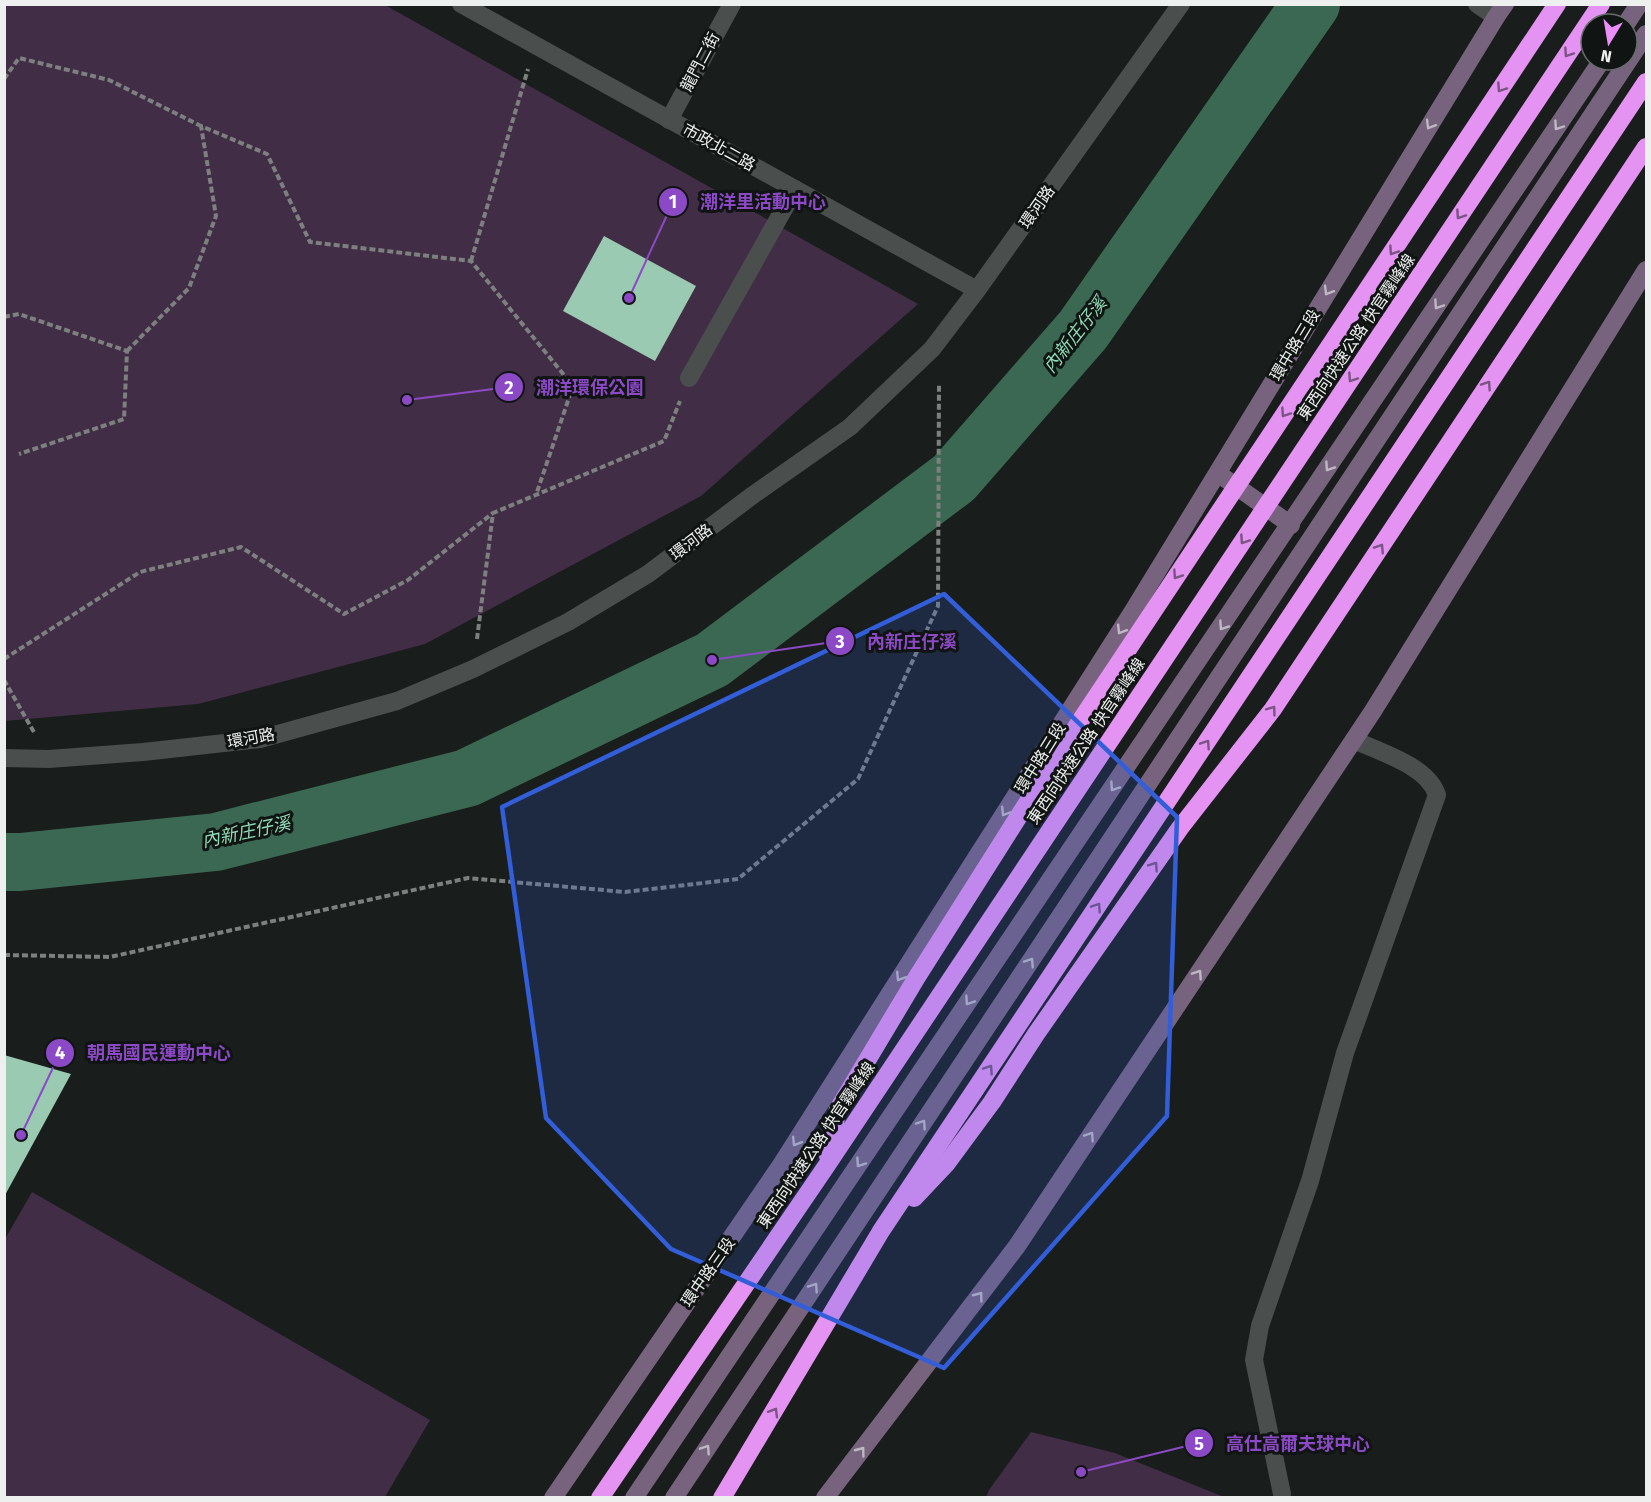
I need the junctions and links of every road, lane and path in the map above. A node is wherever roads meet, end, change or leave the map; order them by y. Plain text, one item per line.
1 (461, 4) edge
2 (732, 4) edge
3 (1181, 4) edge
4 (1477, 4) edge
5 (1557, 4) edge
6 (1601, 4) edge
7 (1501, 11) edge
8 (1647, 34) edge
9 (535, 46) junction
10 (1594, 72) edge
11 (4, 79) edge
12 (1647, 82) edge
13 (669, 120) junction
14 (201, 126) junction
15 (1647, 147) edge
16 (795, 189) junction
17 (471, 261) junction
18 (1647, 270) edge
19 (977, 290) junction
20 (4, 317) edge
21 (127, 351) junction
22 (689, 378) joint
23 (939, 386) dead end
24 (19, 454) dead end
25 (1217, 473) junction
26 (536, 495) junction
27 (493, 513) junction
28 (1291, 525) junction
29 (4, 659) edge
30 (473, 669) junction
31 (4, 680) edge
32 (1354, 740) junction
33 (4, 758) edge
34 (49, 759) junction
35 (4, 954) edge
36 (827, 1166) junction
37 (881, 1232) junction
38 (1282, 1494) dead end
39 (553, 1497) edge
40 (600, 1497) edge
41 (634, 1497) edge
42 (674, 1497) edge
43 (722, 1497) edge
44 (825, 1497) edge

1 - 9 street, 市政北二路
2 - 13 street, 龍門二街
3 - 19 street, 環河路
4 - 7 street
5 -> 36 highway
6 -> 36 highway, 東西向快速公路 快官霧峰線
7 -> 25 street, 環中路三段
42 -> 8 street
9 - 13 street, 市政北二路
9 - 17 path
10 -> 28 street
11 - 14 path
37 -> 12 highway
13 - 16 street, 市政北二路
14 - 17 path
14 - 21 path
37 -> 15 highway
16 - 19 street, 市政北二路
16 - 22 street
17 - 26 path
18 - 32 street
19 - 30 street, 環河路
20 - 21 path
21 - 24 path
22 - 26 path
23 - 35 path
25 - 28 street
25 -> 39 street, 環中路三段
26 - 27 path
27 - 29 path
27 - 30 path
28 -> 41 street
30 - 34 street, 環河路
31 - 34 path
32 - 38 street
44 -> 32 street
33 - 34 street, 環河路
36 - 40 highway, 東西向快速公路 快官霧峰線
43 -> 37 highway

